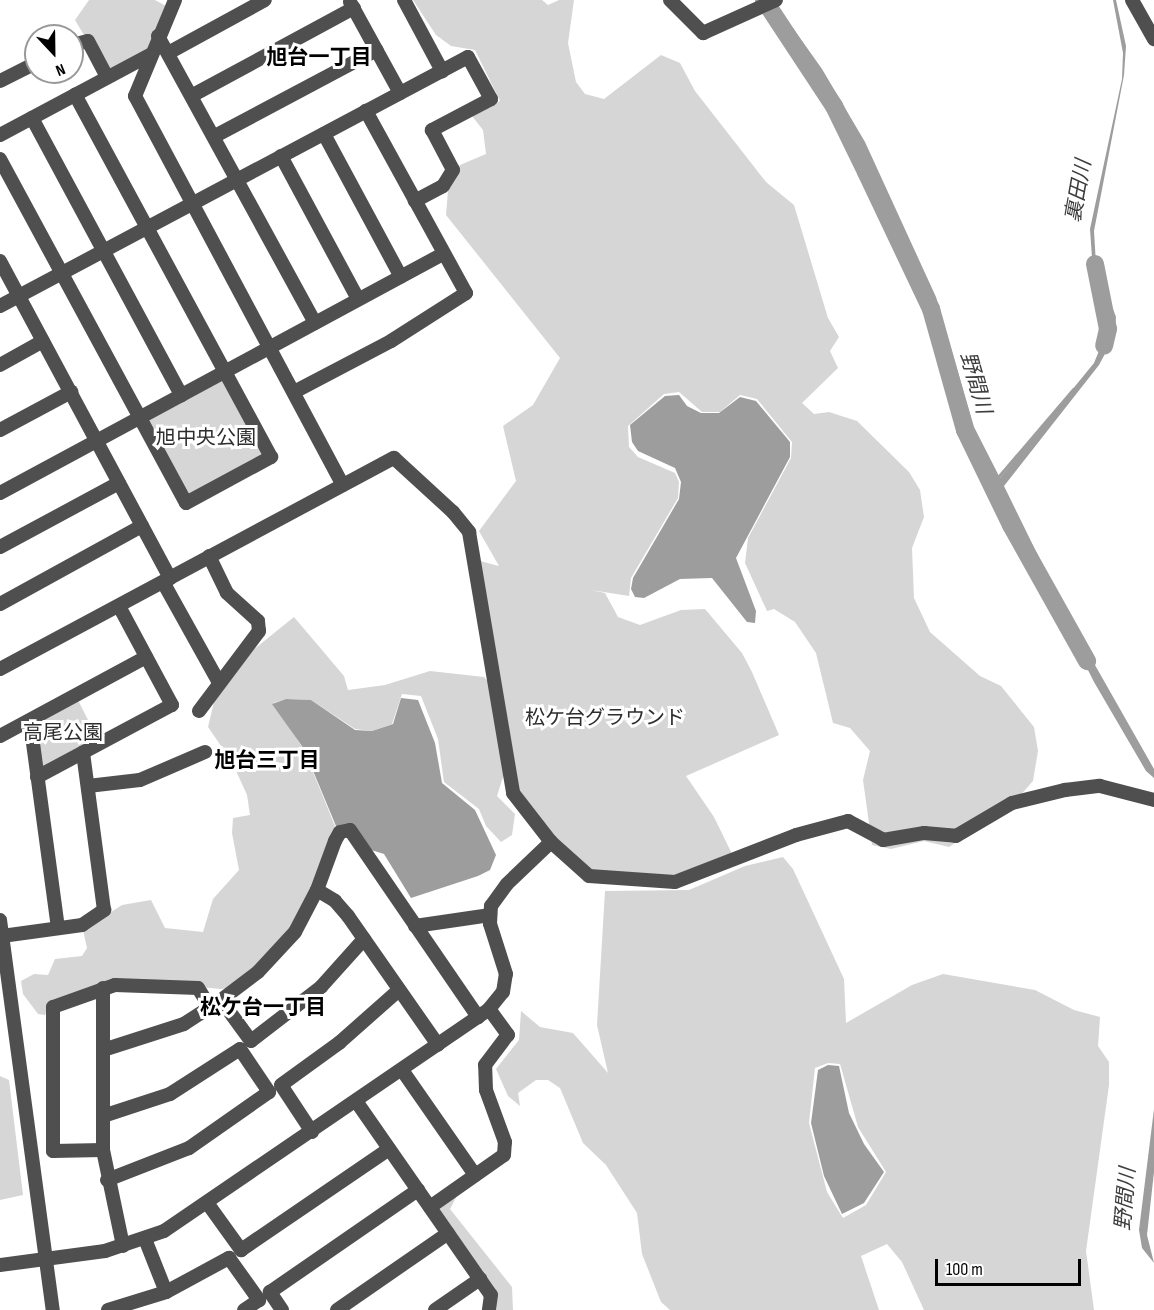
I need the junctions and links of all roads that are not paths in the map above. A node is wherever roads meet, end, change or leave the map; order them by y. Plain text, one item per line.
1 (175, 0) edge
2 (265, 0) edge
3 (404, 0) edge
4 (670, 0) edge
5 (776, 0) edge
6 (1132, 0) edge
7 (351, 4) edge
8 (158, 36) junction
9 (1154, 39) edge
10 (84, 42) edge
11 (376, 50) junction
12 (170, 52) junction
13 (150, 55) junction
14 (24, 69) edge
15 (120, 70) junction
16 (442, 71) junction
17 (107, 77) junction
18 (0, 81) edge
19 (400, 93) junction
20 (75, 95) junction
21 (193, 95) junction
22 (135, 96) junction
23 (366, 111) junction
24 (33, 118) junction
25 (324, 134) junction
26 (0, 135) edge
27 (215, 136) junction
28 (281, 156) junction
29 (0, 159) edge
30 (238, 180) junction
31 (415, 201) junction
32 (193, 204) junction
33 (147, 229) junction
34 (104, 252) junction
35 (443, 254) junction
36 (0, 261) edge
37 (62, 275) junction
38 (401, 277) junction
39 (20, 297) junction
40 (358, 299) junction
41 (0, 306) edge
42 (315, 322) junction
43 (43, 341) junction
44 (270, 347) junction
45 (0, 364) edge
46 (224, 372) junction
47 (71, 392) junction
48 (294, 393) junction
49 (182, 395) junction
50 (140, 417) junction
51 (0, 430) edge
52 (97, 440) junction
53 (119, 483) junction
54 (343, 485) junction
55 (0, 493) edge
56 (142, 525) junction
57 (0, 548) edge
58 (209, 556) junction
59 (166, 580) junction
60 (0, 604) edge
61 (119, 606) junction
62 (146, 657) junction
63 (0, 669) edge
64 (218, 681) junction
65 (199, 711) dead end
66 (30, 721) junction
67 (0, 736) edge
68 (83, 752) junction
69 (204, 752) dead end
70 (37, 777) junction
71 (88, 786) junction
72 (1154, 800) edge
73 (551, 842) junction
74 (317, 890) junction
75 (490, 915) junction
76 (0, 920) edge
77 (415, 926) junction
78 (58, 927) junction
79 (2, 936) junction
80 (364, 939) junction
81 (102, 988) junction
82 (399, 990) junction
83 (214, 1000) dead end
84 (483, 1013) junction
85 (438, 1044) junction
86 (103, 1050) junction
87 (402, 1070) junction
88 (356, 1101) junction
89 (103, 1116) junction
90 (309, 1134) junction
91 (388, 1149) junction
92 (103, 1150) junction
93 (475, 1175) junction
94 (107, 1180) junction
95 (418, 1190) junction
96 (205, 1205) junction
97 (430, 1207) junction
98 (448, 1233) junction
99 (145, 1239) junction
100 (123, 1246) junction
101 (46, 1260) junction
102 (0, 1265) edge
103 (480, 1279) junction
104 (166, 1292) junction
105 (53, 1310) edge
106 (108, 1310) edge
107 (244, 1310) edge
108 (274, 1310) edge
109 (282, 1310) edge
110 (337, 1310) edge
111 (435, 1310) edge
112 (489, 1310) edge

1 - 8 street
2 - 12 street
3 - 16 street
4 - 5 street
6 - 9 street
7 - 11 street
7 - 21 street
8 - 12 street
8 - 13 street
10 - 17 street
11 - 19 street
11 - 27 street
12 - 21 street
13 - 15 street
13 - 22 street
14 - 18 street
15 - 17 street
15 - 22 street
16 - 19 street
16 - 31 street
17 - 20 street
19 - 23 street
20 - 24 street
20 - 33 street
21 - 27 street
22 - 32 street
23 - 25 street
23 - 31 street
24 - 26 street
24 - 34 street
25 - 28 street
25 - 38 street
27 - 30 street
28 - 30 street
28 - 40 street
29 - 37 street
30 - 32 street
30 - 42 street
31 - 35 street
32 - 33 street
32 - 44 street
33 - 34 street
33 - 46 street
34 - 37 street
34 - 49 street
35 - 38 street
35 - 48 street
36 - 39 street
37 - 39 street
37 - 50 street
38 - 40 street
39 - 41 street
39 - 43 street
40 - 42 street
42 - 44 street
43 - 45 street
43 - 47 street
44 - 46 street
44 - 48 street
46 - 49 street
46 - 50 street
47 - 51 street
47 - 52 street
48 - 54 street
49 - 50 street
50 - 52 street
52 - 53 street
52 - 55 street
53 - 56 street
53 - 57 street
54 - 58 street
54 - 73 street
56 - 59 street
56 - 60 street
58 - 59 street
58 - 64 street
59 - 61 street
59 - 64 street
61 - 62 street
61 - 63 street
62 - 66 street
62 - 68 street
64 - 65 street
66 - 67 street
66 - 70 street
68 - 70 street
68 - 71 street
69 - 71 street
70 - 78 street
71 - 78 street
72 - 73 street
73 - 75 street
74 - 77 street
74 - 80 street
74 - 80 street
75 - 77 street
75 - 84 street
76 - 79 street
77 - 84 street
78 - 79 street
79 - 101 street
80 - 82 street
81 - 86 street
81 - 86 street
81 - 92 street
82 - 85 street
82 - 90 street
83 - 90 street
84 - 85 street
84 - 93 street
85 - 87 street
86 - 89 street
87 - 88 street
87 - 93 street
88 - 90 street
88 - 91 street
89 - 92 street
89 - 94 street
90 - 96 street
91 - 95 street
91 - 96 street
92 - 94 street
93 - 97 street
94 - 100 street
95 - 97 street
95 - 109 street
96 - 99 street
96 - 108 street
97 - 98 street
98 - 103 street
98 - 110 street
99 - 100 street
99 - 104 street
100 - 101 street
101 - 102 street
101 - 105 street
103 - 111 street
103 - 112 street
104 - 106 street
104 - 107 street

